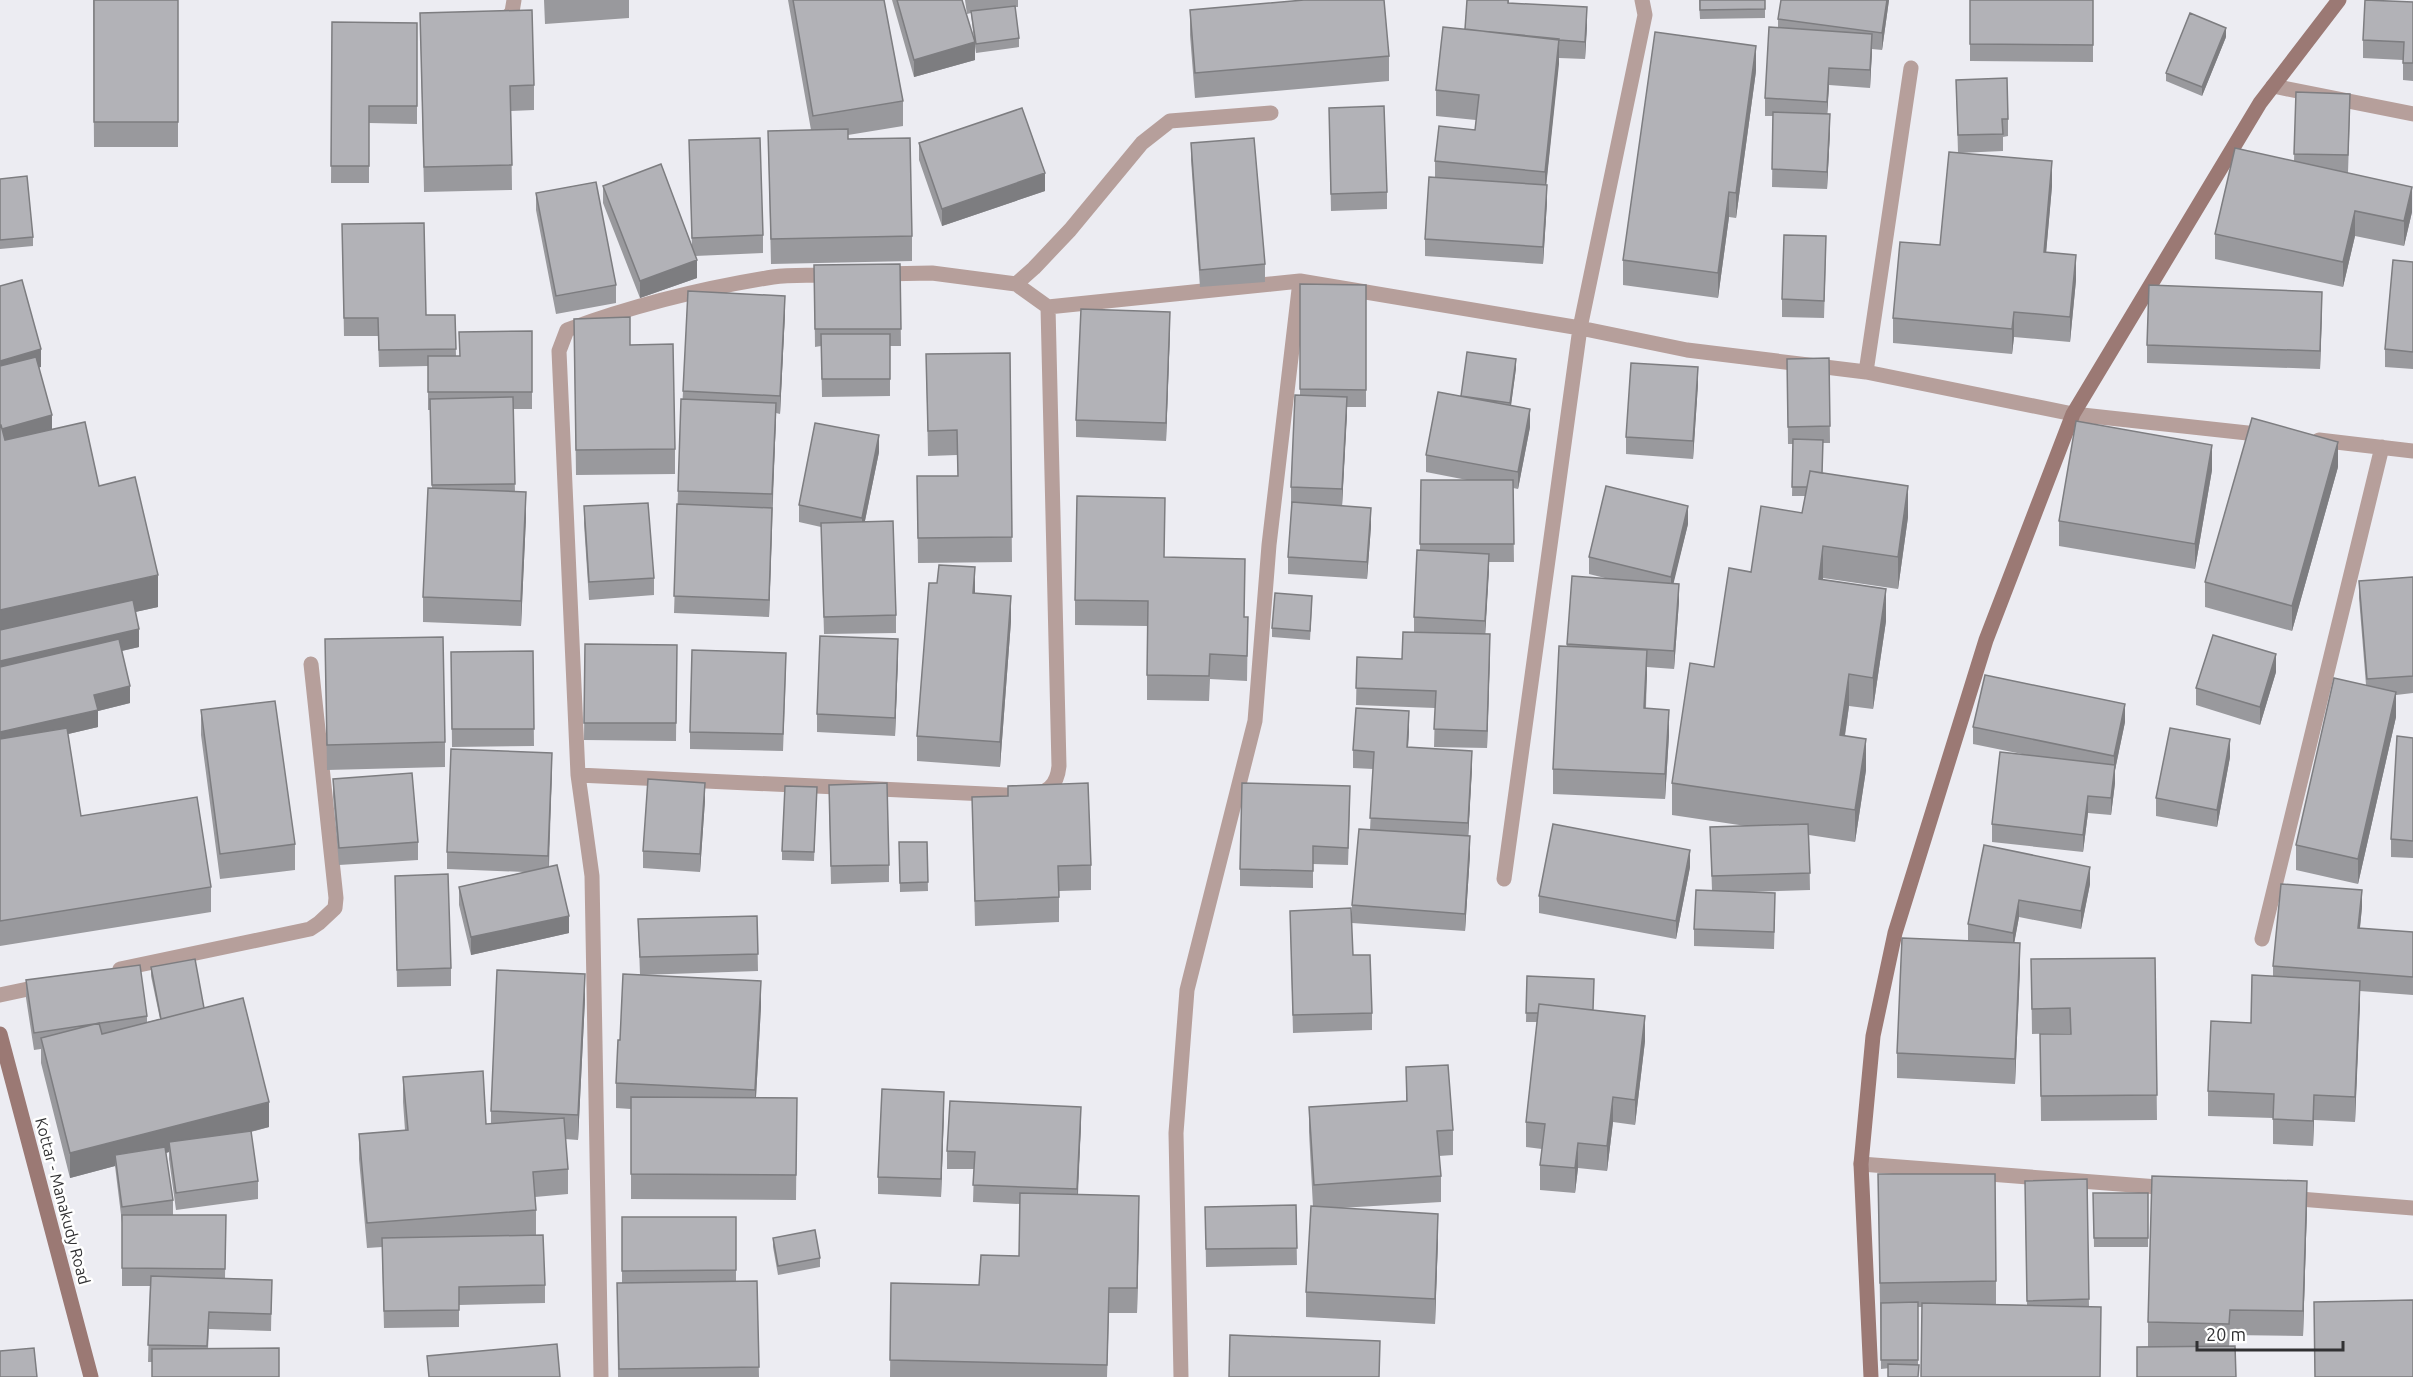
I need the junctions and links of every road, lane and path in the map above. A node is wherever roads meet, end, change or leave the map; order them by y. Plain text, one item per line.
1 (514, 0) edge
2 (1642, 0) edge
3 (2339, 0) edge
4 (478, 24) edge
5 (1911, 68) dead end
6 (2273, 86) junction
7 (1271, 113) dead end
8 (2413, 114) edge
9 (1300, 281) junction
10 (1016, 284) junction
11 (1048, 307) junction
12 (1580, 328) junction
13 (1866, 372) junction
14 (2073, 414) junction
15 (2275, 436) edge
16 (2299, 438) edge
17 (2382, 447) junction
18 (2413, 451) edge
19 (311, 664) dead end
20 (578, 774) junction
21 (1504, 879) dead end
22 (2262, 939) dead end
23 (104, 973) edge
24 (58, 983) edge
25 (0, 995) edge
26 (0, 1034) edge
27 (1861, 1164) junction
28 (2190, 1190) edge
29 (2272, 1197) edge
30 (2413, 1208) edge
31 (91, 1377) edge
32 (602, 1377) edge
33 (1181, 1377) edge
34 (1871, 1377) edge

1 - 4 street
2 - 12 street
3 - 6 street
5 - 13 street
6 - 8 street
6 - 14 street
7 - 10 street
9 - 11 street
9 - 12 street
9 - 33 street
10 - 11 street
10 - 20 street
11 - 20 street
12 - 13 street
12 - 21 street
13 - 14 street
14 - 15 street
14 - 27 street
16 - 17 street
17 - 18 street
17 - 22 street
19 - 23 street
20 - 32 street
24 - 25 street
26 - 31 street, Kottar - Manakudy Road
27 - 28 street
27 - 34 street
29 - 30 street

